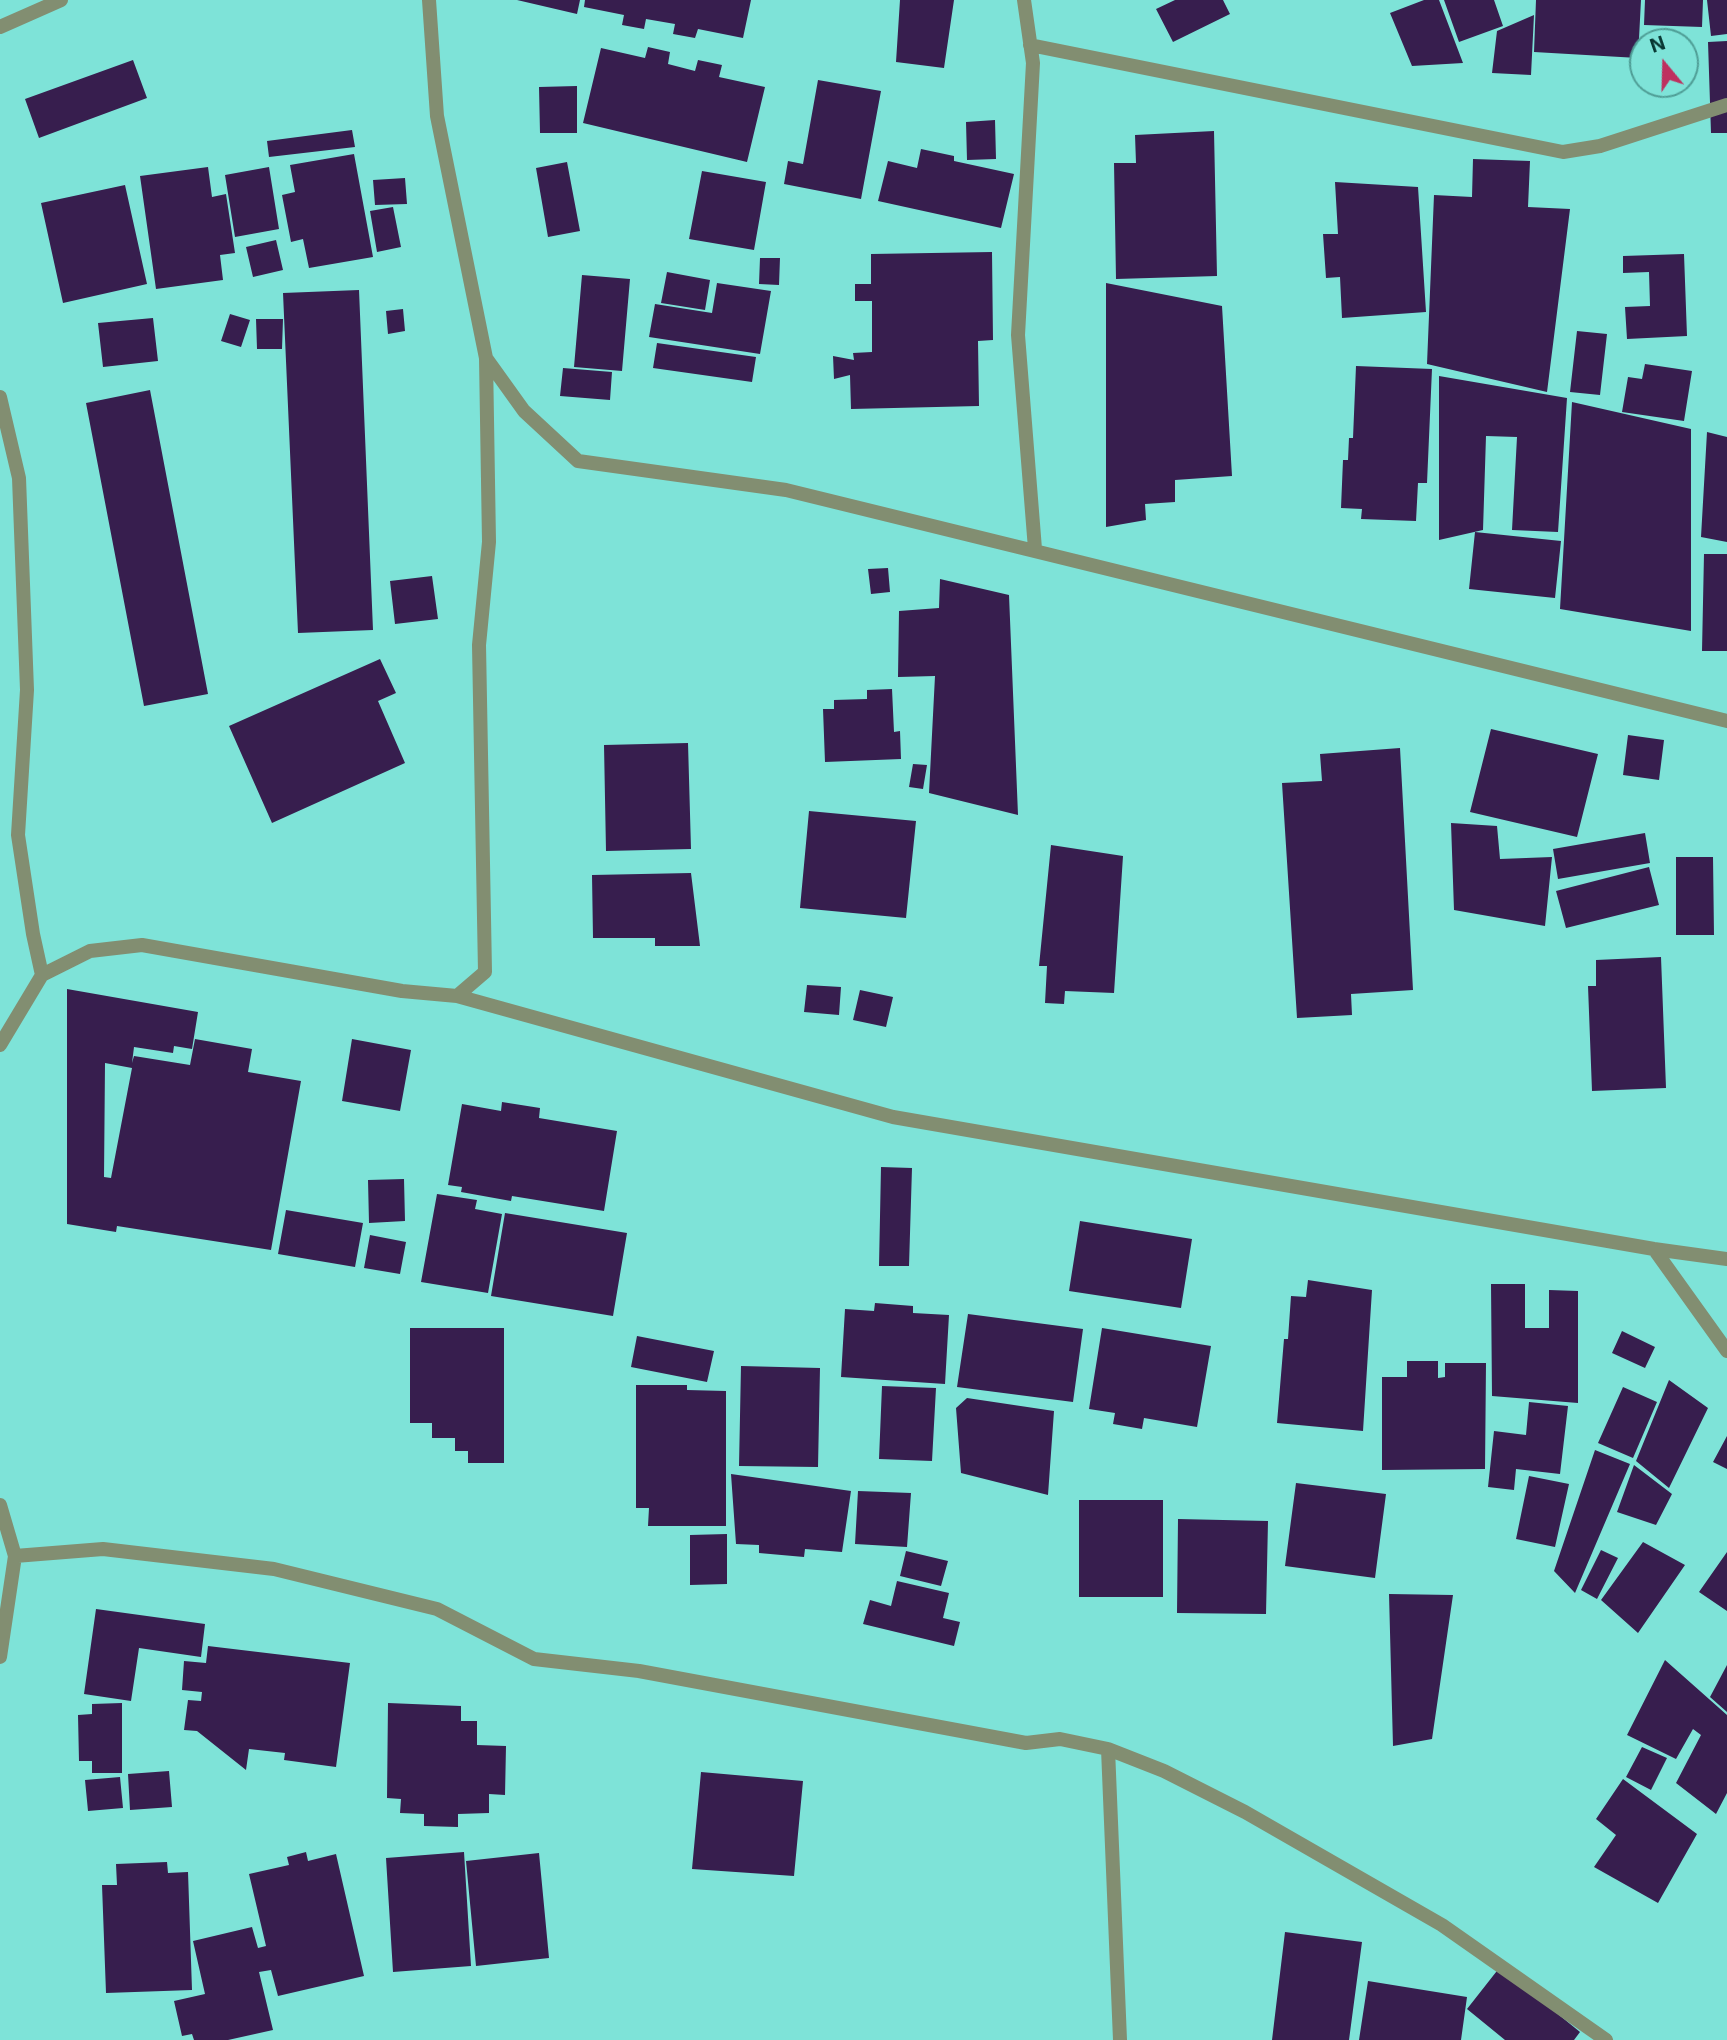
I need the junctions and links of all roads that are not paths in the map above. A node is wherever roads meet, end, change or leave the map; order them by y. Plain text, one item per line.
1 (61, 0) edge
2 (429, 0) edge
3 (1024, 0) edge
4 (0, 27) edge
5 (1030, 45) junction
6 (1727, 105) edge
7 (486, 358) junction
8 (0, 397) edge
9 (1035, 549) junction
10 (1727, 722) edge
11 (42, 975) junction
12 (457, 996) junction
13 (0, 1045) edge
14 (1654, 1249) junction
15 (1727, 1259) edge
16 (1727, 1352) edge
17 (0, 1505) edge
18 (15, 1556) junction
19 (0, 1657) edge
20 (1108, 1749) junction
21 (1120, 2040) edge
22 (1606, 2040) edge

1 - 4 street
2 - 7 street
3 - 5 street
5 - 6 street
5 - 9 street
7 - 9 street
7 - 12 street
8 - 11 street
9 - 10 street
11 - 12 street
11 - 13 street
12 - 14 street
14 - 15 street
14 - 16 street
17 - 18 street
18 - 19 street
18 - 20 street
20 - 21 street
20 - 22 street

